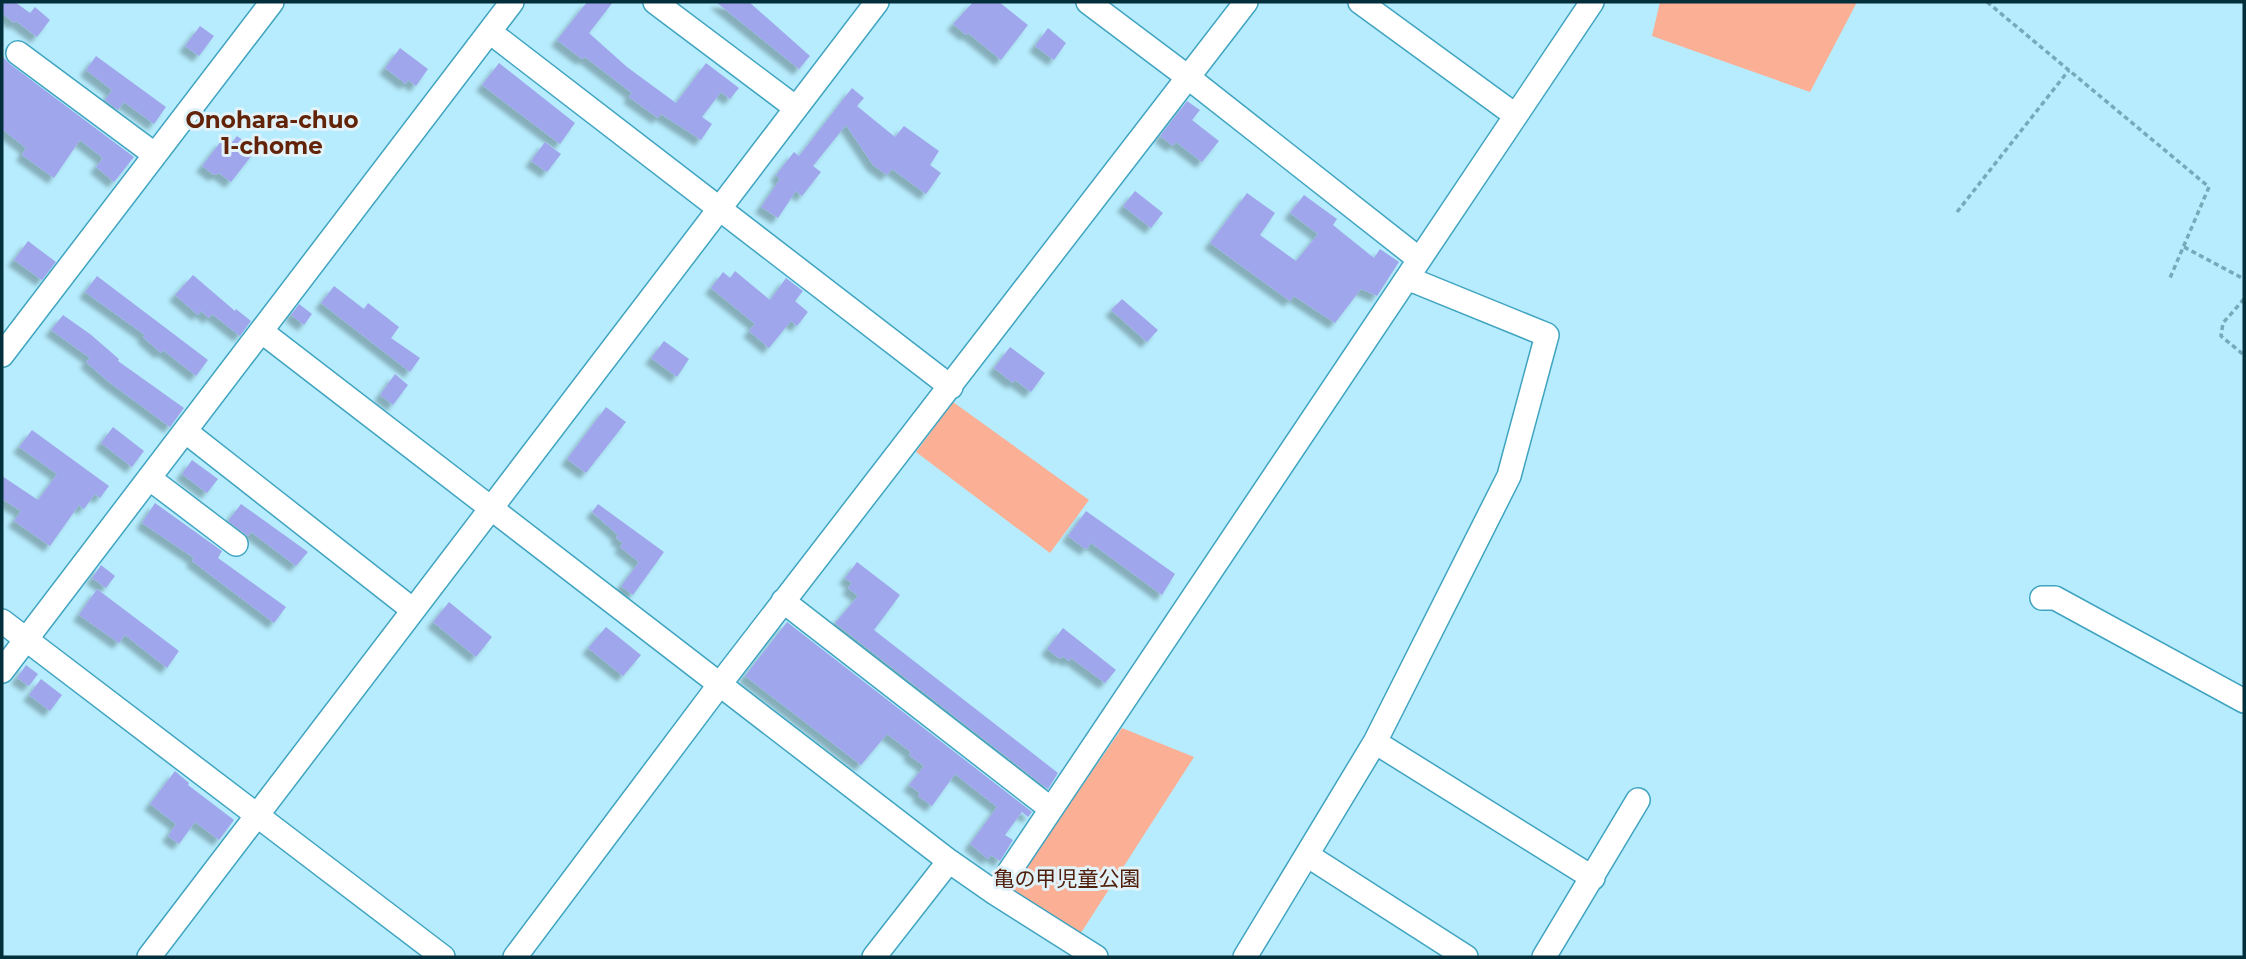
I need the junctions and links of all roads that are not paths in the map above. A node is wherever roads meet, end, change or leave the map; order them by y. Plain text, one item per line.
1 (272, 2) edge
2 (512, 2) edge
3 (655, 2) edge
4 (877, 2) edge
5 (1088, 2) edge
6 (1246, 2) edge
7 (1360, 2) edge
8 (1592, 2) edge
9 (489, 32) junction
10 (19, 53) dead end
11 (1189, 78) junction
12 (796, 108) junction
13 (1515, 115) junction
14 (154, 155) junction
15 (719, 207) junction
16 (1413, 268) junction
17 (261, 331) junction
18 (2, 355) edge
19 (951, 387) junction
20 (186, 431) junction
21 (149, 478) junction
22 (490, 508) junction
23 (236, 544) dead end
24 (2042, 598) dead end
25 (783, 601) junction
26 (413, 610) junction
27 (2, 621) edge
28 (26, 639) junction
29 (2, 671) edge
30 (720, 684) junction
31 (2244, 701) edge
32 (1375, 743) junction
33 (1638, 800) dead end
34 (1051, 809) junction
35 (258, 815) junction
36 (1307, 855) junction
37 (949, 861) junction
38 (1593, 878) junction
39 (995, 893) junction
40 (149, 957) edge
41 (443, 957) edge
42 (515, 957) edge
43 (874, 957) edge
44 (1096, 957) edge
45 (1245, 957) edge
46 (1466, 957) edge
47 (1544, 957) edge

1 - 14 street
2 - 9 street
3 - 12 street
4 - 12 street
5 - 11 street
6 - 11 street
7 - 13 street
8 - 13 street
9 - 15 street
9 - 17 street
10 - 14 street
11 - 16 street
11 - 19 street
12 - 15 street
13 - 16 street
14 - 18 street
15 - 19 street
15 - 22 street
16 - 32 street
16 - 34 street
17 - 20 street
17 - 22 street
19 - 25 street
20 - 21 street
20 - 26 street
21 - 23 street
21 - 28 street
22 - 26 street
22 - 30 street
24 - 31 street
25 - 30 street
25 - 34 street
26 - 35 street
27 - 28 street
28 - 29 street
28 - 35 street
30 - 37 street
30 - 42 street
32 - 36 street
32 - 38 street
33 - 38 street
34 - 39 street
35 - 40 street
35 - 41 street
36 - 45 street
36 - 46 street
37 - 39 street
37 - 43 street
38 - 47 street
39 - 44 street

